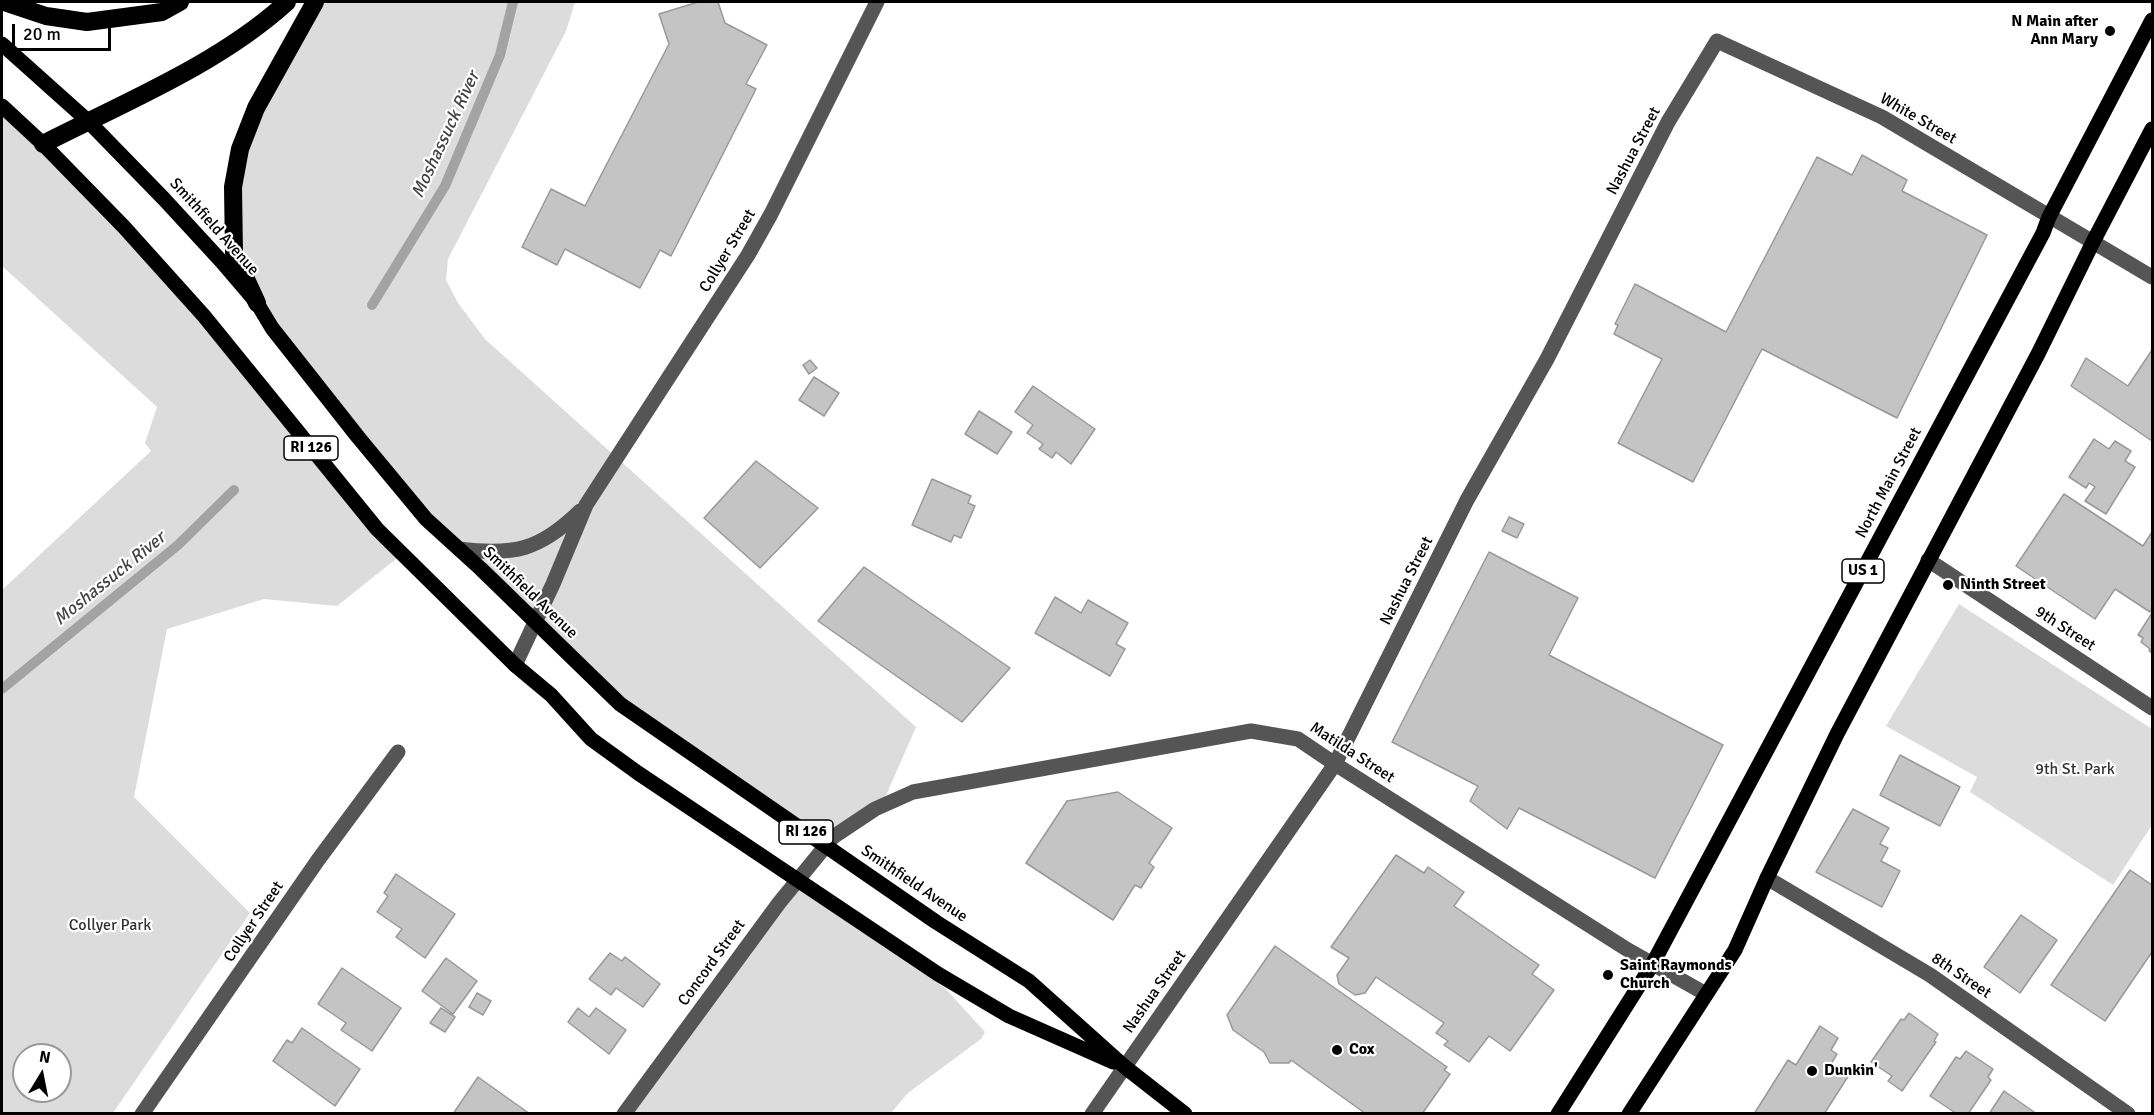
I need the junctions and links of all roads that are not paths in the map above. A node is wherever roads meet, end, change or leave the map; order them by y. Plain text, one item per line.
1 (4, 2) edge
2 (180, 2) edge
3 (287, 2) edge
4 (315, 2) edge
5 (877, 2) edge
6 (2152, 20) edge
7 (1717, 41) joint
8 (2, 44) edge
9 (2, 106) edge
10 (87, 122) junction
11 (2152, 129) edge
12 (43, 144) junction
13 (2049, 217) junction
14 (2093, 242) junction
15 (2152, 277) edge
16 (257, 303) junction
17 (586, 505) junction
18 (459, 549) junction
19 (1929, 560) junction
20 (534, 622) junction
21 (515, 665) junction
22 (2152, 708) edge
23 (398, 752) dead end
24 (1335, 764) junction
25 (833, 837) joint
26 (1767, 878) junction
27 (1652, 965) junction
28 (1706, 994) junction
29 (1125, 1067) junction
30 (142, 1113) edge
31 (624, 1113) edge
32 (1092, 1113) edge
33 (1185, 1113) edge
34 (1557, 1113) edge
35 (1629, 1113) edge
36 (2128, 1113) edge

1 - 2 highway
3 - 10 highway
4 - 16 highway
5 - 17 street, Collyer Street
6 - 13 main road, North Main Street / US 1
7 - 13 street, White Street
7 - 24 street, Nashua Street
8 - 10 main road, Smithfield Avenue / RI 126
9 - 12 main road, Smithfield Avenue / RI 126
10 - 12 highway
10 - 16 main road, Smithfield Avenue / RI 126
11 - 14 main road
12 - 21 main road, Smithfield Avenue / RI 126
13 - 14 street, White Street
13 - 27 main road, North Main Street / US 1
14 - 15 street, White Street
14 - 19 main road
16 - 18 main road, Smithfield Avenue / RI 126
17 - 18 street, Collyer Street
17 - 20 street, Collyer Street
18 - 20 main road, Smithfield Avenue / RI 126
19 - 22 street, 9th Street
19 - 26 main road
20 - 21 street, Collyer Street
20 - 29 main road, Smithfield Avenue / RI 126
21 - 29 main road, Smithfield Avenue / RI 126
23 - 30 street, Collyer Street
24 - 25 street, Matilda Street
24 - 27 street, Matilda Street
24 - 29 street, Nashua Street
25 - 31 street, Concord Street
26 - 28 main road
26 - 36 street, 8th Street
27 - 28 street, Matilda Street
27 - 34 main road, North Main Street / US 1
28 - 35 main road
29 - 32 street, Nashua Street
29 - 33 main road, Smithfield Avenue / RI 126

